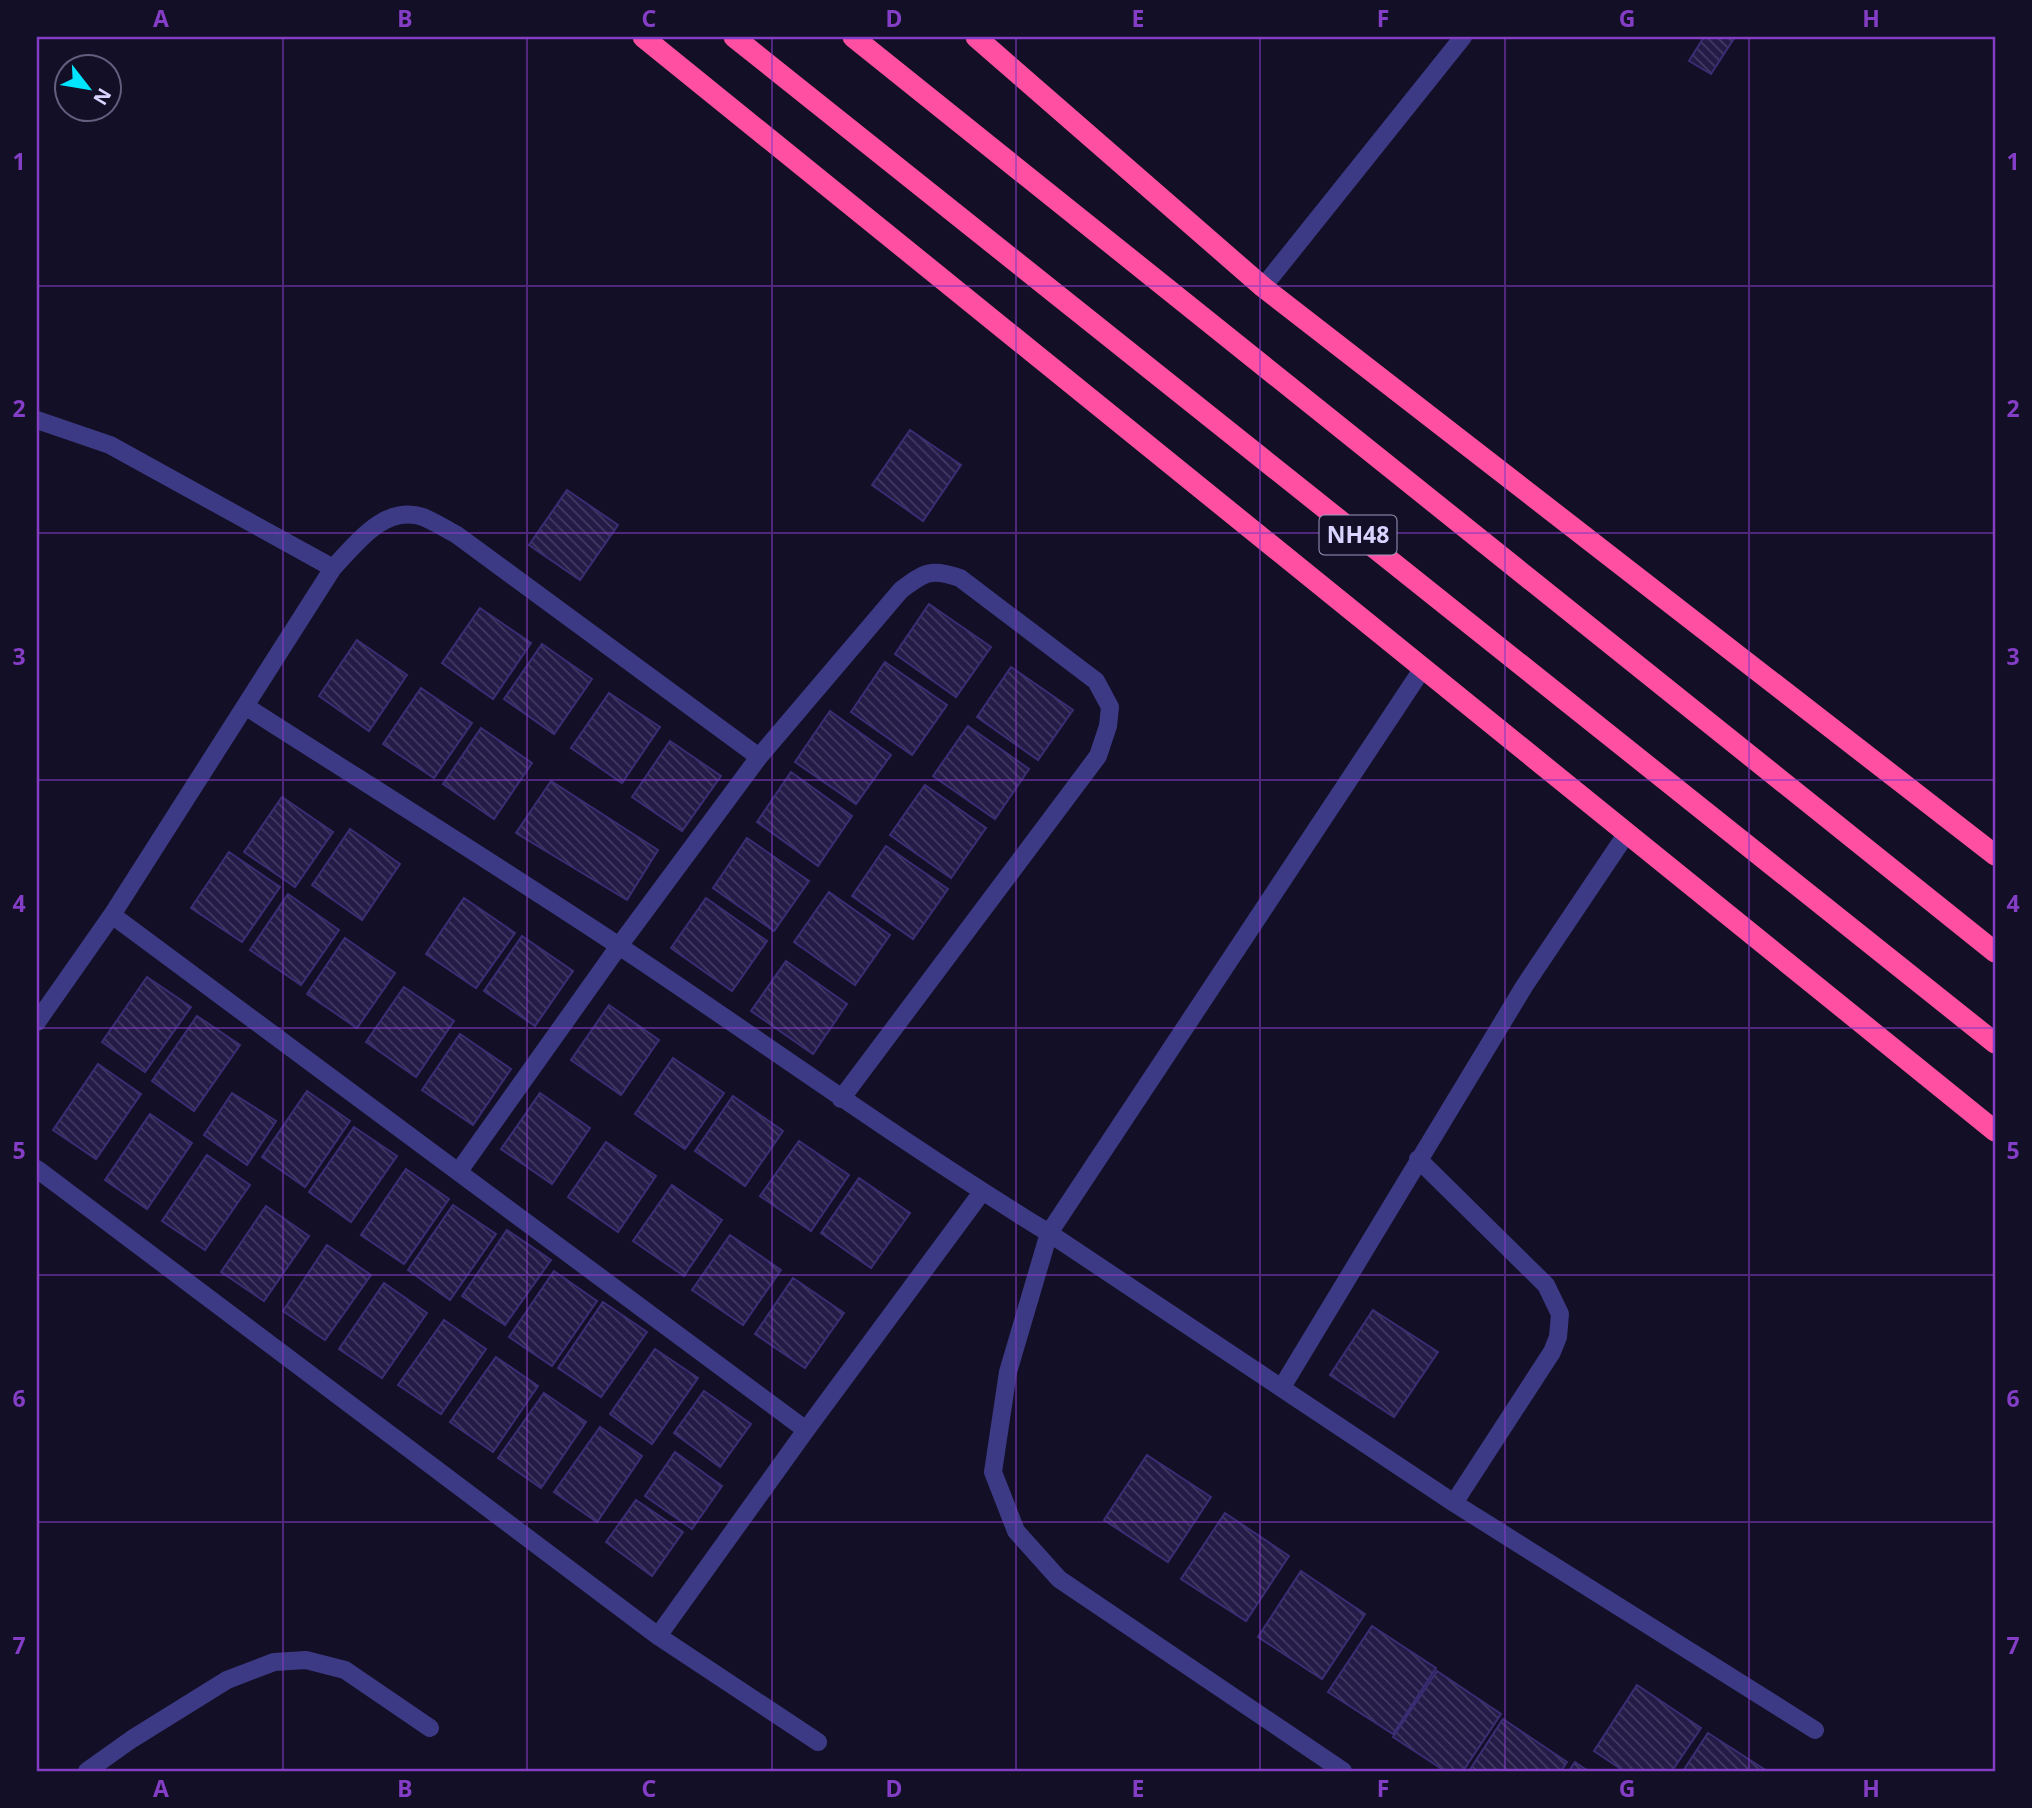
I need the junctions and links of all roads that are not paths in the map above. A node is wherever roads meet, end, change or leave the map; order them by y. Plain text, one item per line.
1 (643, 37) edge
2 (734, 37) edge
3 (853, 37) edge
4 (976, 37) edge
5 (1464, 37) edge
6 (1263, 287) junction
7 (37, 420) edge
8 (333, 568) junction
9 (1423, 668) junction
10 (246, 706) junction
11 (759, 757) junction
12 (1627, 833) junction
13 (1995, 855) edge
14 (112, 915) junction
15 (619, 946) junction
16 (1995, 952) edge
17 (37, 1022) edge
18 (1989, 1038) edge
19 (841, 1099) junction
20 (1995, 1131) edge
21 (1418, 1159) junction
22 (37, 1169) edge
23 (458, 1171) junction
24 (982, 1192) junction
25 (1049, 1233) junction
26 (1282, 1387) junction
27 (806, 1430) junction
28 (1454, 1503) junction
29 (658, 1636) junction
30 (430, 1728) dead end
31 (1815, 1730) dead end
32 (818, 1742) dead end
33 (87, 1771) edge
34 (1343, 1771) edge

1 - 9 highway
2 - 18 highway, NH48
3 - 16 highway, NH48
4 - 6 highway
5 - 6 street
6 - 13 highway
7 - 8 street
8 - 10 street
8 - 11 street
9 - 12 highway
9 - 25 street
10 - 14 street
10 - 15 street
11 - 15 street
11 - 19 street
12 - 20 highway
12 - 21 street
14 - 17 street
14 - 23 street
15 - 19 street
15 - 23 street
19 - 24 street
21 - 26 street
21 - 28 street
22 - 29 street
23 - 27 street
24 - 25 street
24 - 27 street
25 - 26 street
25 - 34 street
26 - 28 street
27 - 29 street
28 - 31 street
29 - 32 street
30 - 33 street

